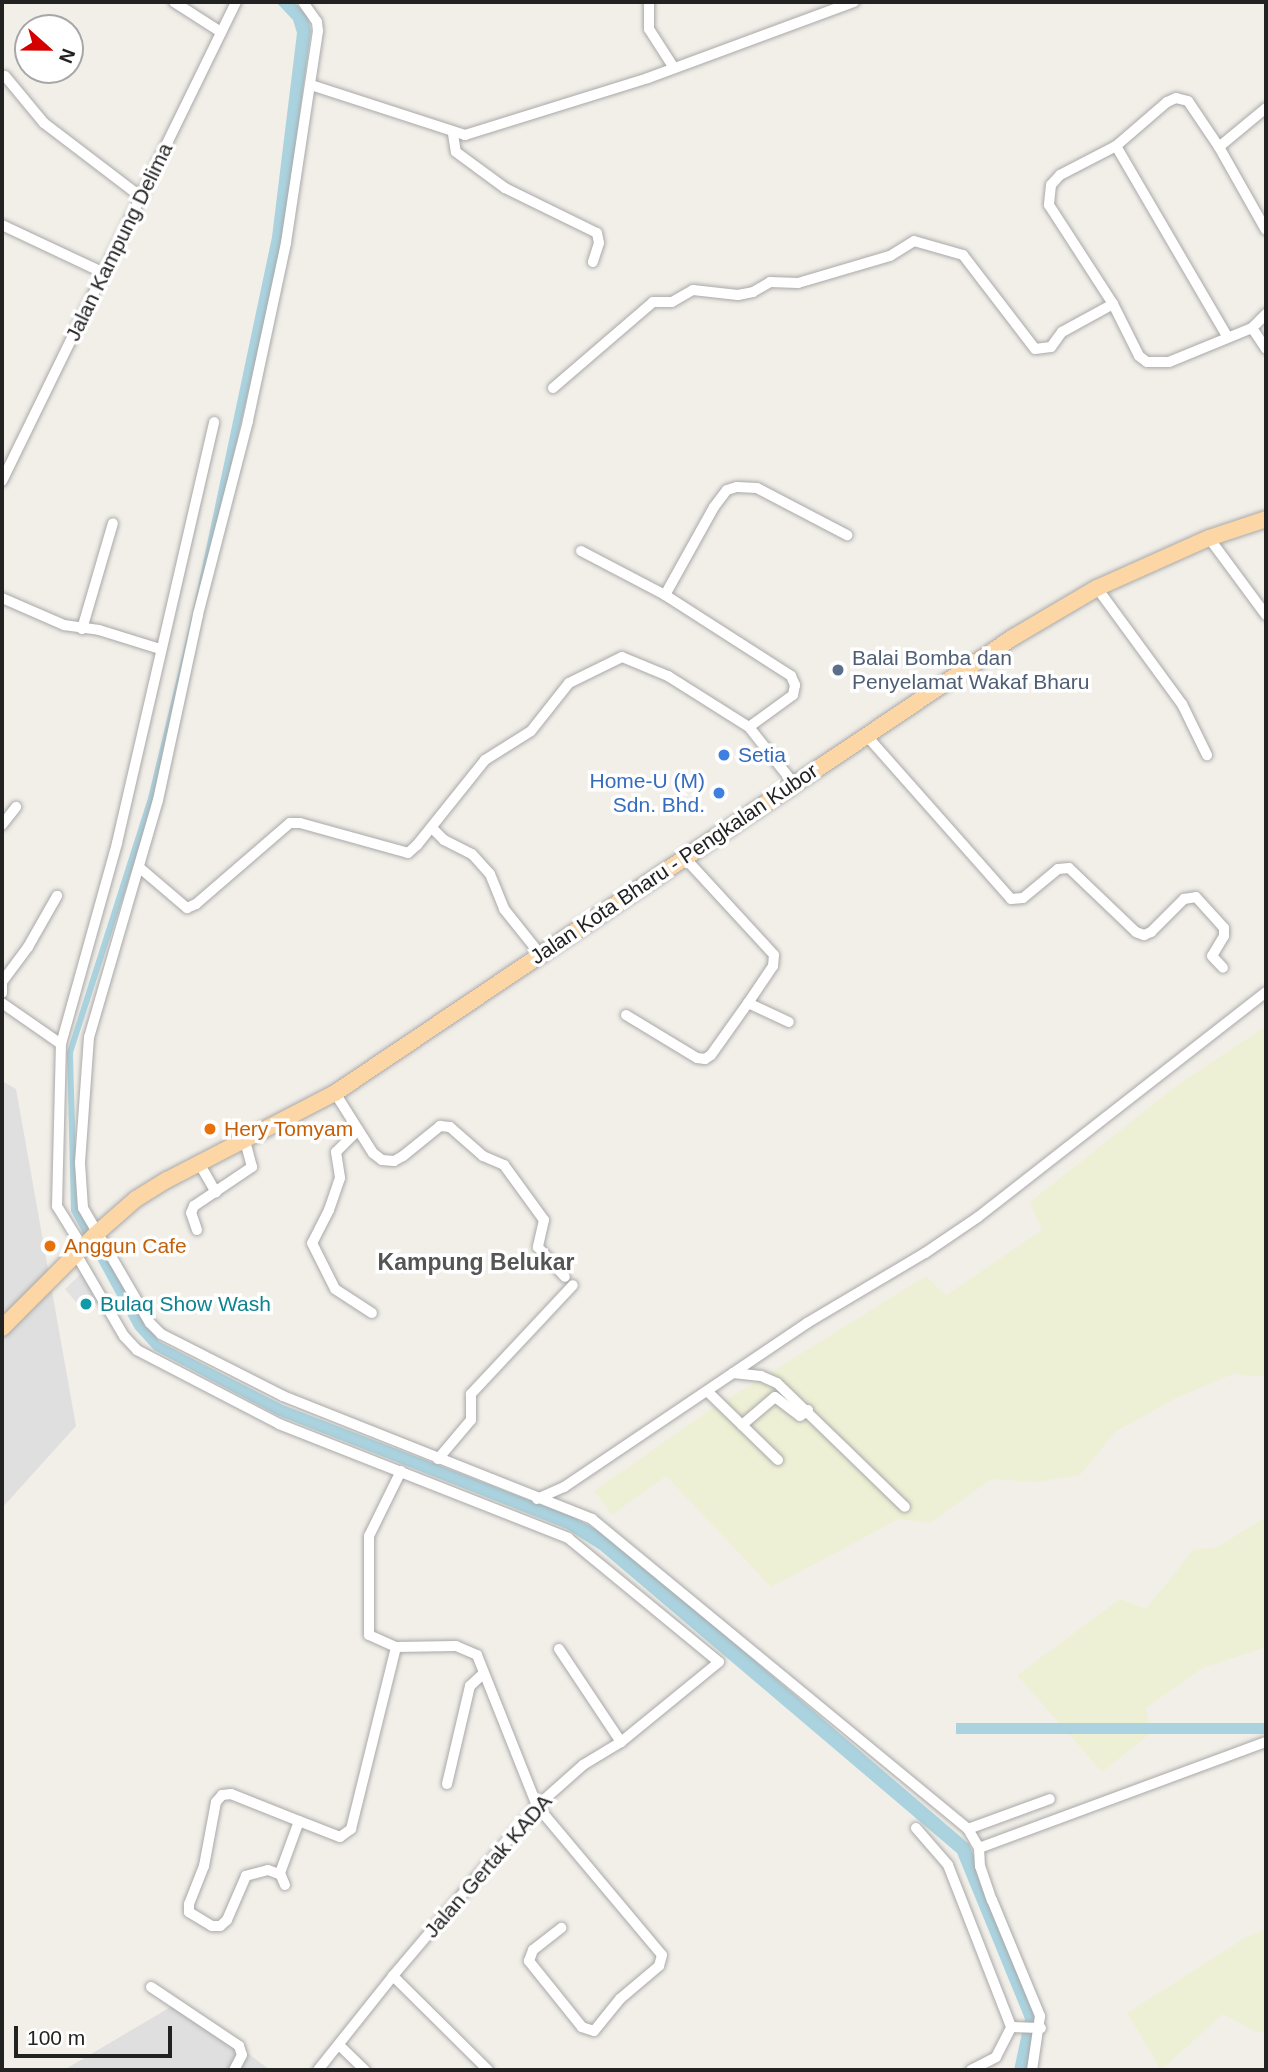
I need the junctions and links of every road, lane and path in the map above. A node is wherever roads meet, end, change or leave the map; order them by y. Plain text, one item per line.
1 (174, 2) edge
2 (236, 2) edge
3 (303, 2) edge
4 (649, 2) edge
5 (854, 2) edge
6 (222, 32) junction
7 (674, 68) junction
8 (5, 76) dead end
9 (311, 85) junction
10 (1266, 108) edge
11 (453, 134) junction
12 (1116, 146) junction
13 (1219, 147) junction
14 (141, 197) junction
15 (1266, 206) edge
16 (1256, 215) junction
17 (2, 225) edge
18 (1266, 230) edge
19 (593, 262) dead end
20 (104, 273) junction
21 (1113, 304) junction
22 (1266, 314) edge
23 (1252, 328) junction
24 (1227, 336) junction
25 (1266, 349) edge
26 (553, 388) dead end
27 (214, 422) dead end
28 (2, 481) edge
29 (1266, 519) edge
30 (113, 523) dead end
31 (847, 534) dead end
32 (1209, 538) junction
33 (582, 551) dead end
34 (1097, 588) junction
35 (665, 595) junction
36 (2, 598) edge
37 (1266, 615) edge
38 (82, 629) junction
39 (160, 649) junction
40 (749, 726) junction
41 (866, 735) junction
42 (1207, 755) dead end
43 (794, 784) junction
44 (16, 807) dead end
45 (2, 825) edge
46 (432, 828) junction
47 (684, 857) junction
48 (140, 868) junction
49 (57, 895) dead end
50 (540, 954) junction
51 (1223, 968) dead end
52 (2, 982) edge
53 (1266, 992) edge
54 (2, 993) edge
55 (2, 1003) edge
56 (748, 1003) junction
57 (626, 1015) dead end
58 (789, 1023) dead end
59 (61, 1044) junction
60 (335, 1093) junction
61 (358, 1130) junction
62 (245, 1140) junction
63 (199, 1163) junction
64 (216, 1192) junction
65 (197, 1230) dead end
66 (96, 1234) junction
67 (80, 1251) junction
68 (565, 1277) dead end
69 (573, 1285) dead end
70 (372, 1313) dead end
71 (2, 1328) edge
72 (733, 1373) junction
73 (707, 1391) junction
74 (808, 1410) junction
75 (742, 1425) junction
76 (439, 1459) junction
77 (778, 1460) dead end
78 (401, 1471) junction
79 (537, 1499) junction
80 (905, 1507) dead end
81 (396, 1647) junction
82 (559, 1649) dead end
83 (483, 1674) junction
84 (621, 1742) junction
85 (1266, 1742) edge
86 (447, 1784) dead end
87 (1050, 1799) dead end
88 (537, 1806) junction
89 (299, 1821) junction
90 (915, 1828) dead end
91 (969, 1830) junction
92 (978, 1847) junction
93 (279, 1874) junction
94 (285, 1885) dead end
95 (561, 1928) dead end
96 (393, 1976) junction
97 (151, 1987) dead end
98 (1012, 2027) junction
99 (1039, 2028) junction
100 (338, 2045) junction
101 (234, 2070) edge
102 (318, 2070) edge
103 (365, 2070) edge
104 (488, 2070) edge
105 (971, 2070) edge
106 (1032, 2070) edge

1 - 6 street
2 - 6 street, Jalan Kampung Delima
3 - 9 street
4 - 7 street
5 - 7 street
6 - 14 street, Jalan Kampung Delima
7 - 11 street
8 - 14 street
9 - 11 street
9 - 48 street
10 - 13 street
11 - 19 street
12 - 13 street
12 - 21 street
12 - 24 street
13 - 16 street
14 - 20 street, Jalan Kampung Delima
15 - 16 street
16 - 18 street
17 - 20 street
20 - 28 street, Jalan Kampung Delima
21 - 24 street
21 - 26 street
22 - 23 street
23 - 24 street
23 - 25 street
27 - 39 street
29 - 32 main road, Jalan Kota Bharu - Pengkalan Kubor
30 - 38 street
31 - 35 street
32 - 34 main road, Jalan Kota Bharu - Pengkalan Kubor
32 - 37 street
33 - 35 street
34 - 41 main road, Jalan Kota Bharu - Pengkalan Kubor
34 - 42 street
35 - 40 street
36 - 38 street
38 - 39 street
39 - 59 street
40 - 43 street
40 - 46 street
41 - 43 main road, Jalan Kota Bharu - Pengkalan Kubor
41 - 51 street
43 - 47 main road, Jalan Kota Bharu - Pengkalan Kubor
44 - 45 street
46 - 48 street
46 - 50 street
47 - 50 main road, Jalan Kota Bharu - Pengkalan Kubor
47 - 56 street
48 - 66 street
49 - 52 street
50 - 60 main road, Jalan Kota Bharu - Pengkalan Kubor
52 - 54 street
53 - 72 street
55 - 59 street
56 - 57 street
56 - 58 street
59 - 67 street
60 - 61 street
60 - 62 main road, Jalan Kota Bharu - Pengkalan Kubor
61 - 68 street
61 - 70 street
62 - 63 main road, Jalan Kota Bharu - Pengkalan Kubor
62 - 64 street
63 - 64 street
63 - 66 main road, Jalan Kota Bharu - Pengkalan Kubor
64 - 65 street
66 - 67 main road, Jalan Kota Bharu - Pengkalan Kubor
66 - 76 street
67 - 71 main road, Jalan Kota Bharu - Pengkalan Kubor
67 - 78 street
69 - 76 street
72 - 73 street
72 - 74 street
73 - 75 street
73 - 79 street
74 - 75 street
74 - 80 street
75 - 77 street
76 - 79 street
78 - 81 street
78 - 84 street, Jalan Gertak KADA
79 - 91 street
81 - 83 street
81 - 89 street
82 - 84 street
83 - 86 street
83 - 88 street
84 - 88 street, Jalan Gertak KADA
85 - 92 street
87 - 91 street
88 - 95 street
88 - 96 street, Jalan Gertak KADA
89 - 93 street
89 - 93 street
90 - 98 street
91 - 92 street
92 - 99 street
93 - 94 street
96 - 100 street, Jalan Gertak KADA
96 - 104 street
97 - 101 street
98 - 99 street
98 - 105 street
99 - 106 street
100 - 102 street, Jalan Gertak KADA
100 - 103 street

